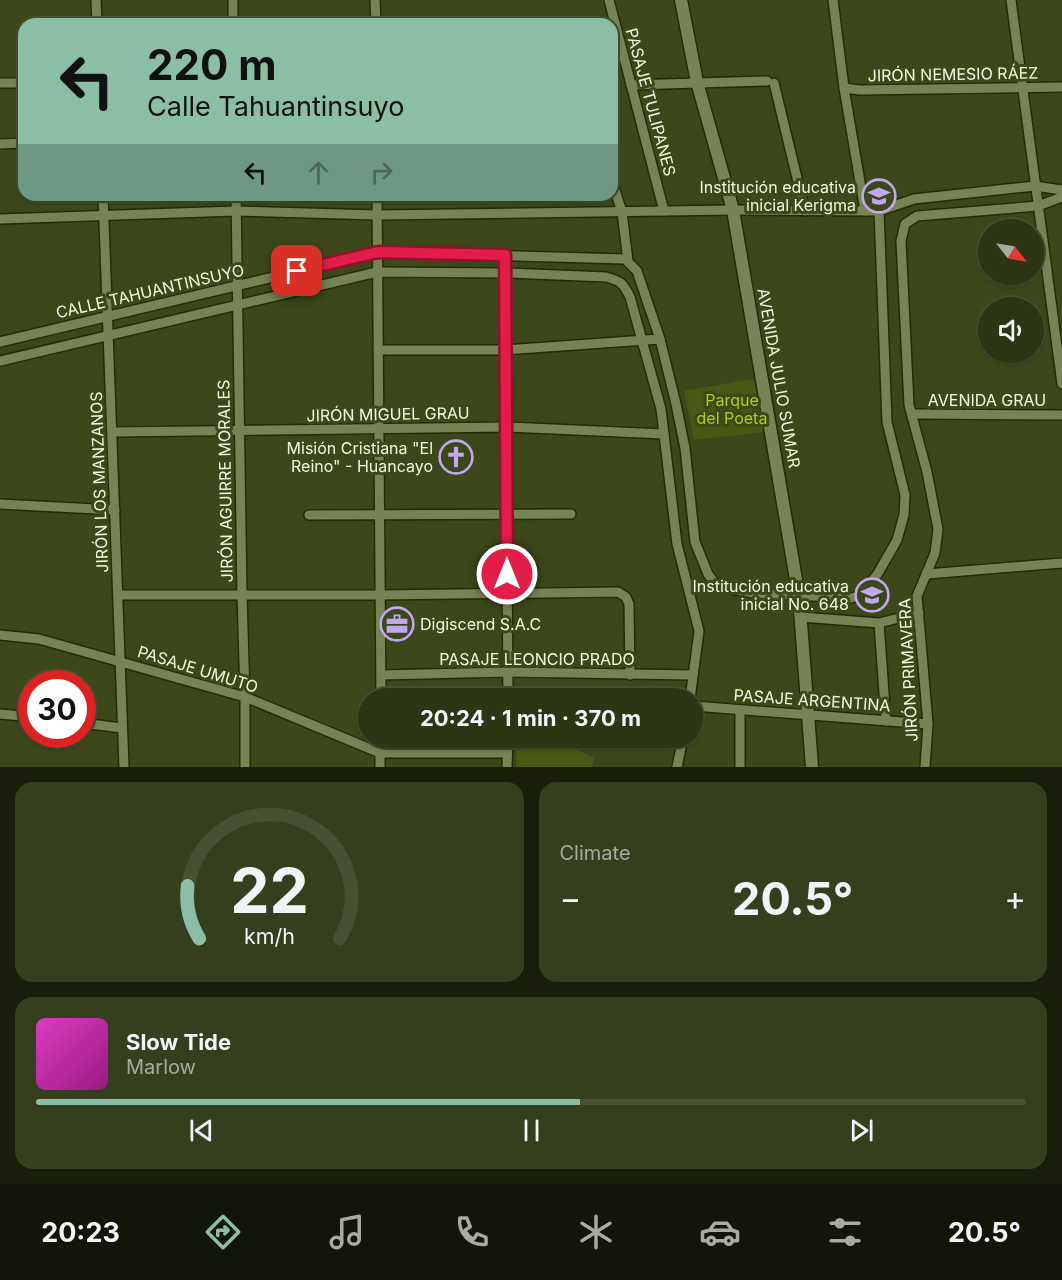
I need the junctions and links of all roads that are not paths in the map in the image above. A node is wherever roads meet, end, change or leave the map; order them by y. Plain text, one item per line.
1 (96, 0) edge
2 (233, 0) edge
3 (375, 0) edge
4 (609, 0) edge
5 (681, 0) edge
6 (833, 0) edge
7 (1011, 0) edge
8 (97, 18) edge
9 (233, 18) edge
10 (375, 18) edge
11 (614, 18) edge
12 (618, 35) edge
13 (697, 82) junction
14 (0, 83) edge
15 (18, 83) edge
16 (631, 85) junction
17 (1062, 87) edge
18 (844, 88) junction
19 (1023, 88) junction
20 (18, 143) edge
21 (0, 144) edge
22 (1035, 186) junction
23 (1062, 190) edge
24 (1062, 197) edge
25 (618, 200) edge
26 (103, 201) edge
27 (236, 201) edge
28 (377, 201) edge
29 (1038, 206) junction
30 (733, 210) junction
31 (236, 211) junction
32 (664, 211) junction
33 (805, 211) junction
34 (865, 211) junction
35 (879, 211) junction
36 (622, 212) junction
37 (377, 215) junction
38 (104, 216) junction
39 (0, 219) edge
40 (378, 252) junction
41 (505, 255) junction
42 (628, 261) junction
43 (377, 272) junction
44 (505, 273) junction
45 (237, 285) junction
46 (238, 306) junction
47 (108, 316) junction
48 (108, 336) junction
49 (660, 339) junction
50 (0, 342) edge
51 (642, 342) junction
52 (378, 350) junction
53 (506, 350) junction
54 (0, 361) edge
55 (1062, 384) edge
56 (912, 414) junction
57 (1062, 415) edge
58 (506, 427) junction
59 (239, 430) junction
60 (379, 430) junction
61 (113, 432) junction
62 (664, 434) junction
63 (0, 504) edge
64 (115, 510) junction
65 (380, 514) junction
66 (507, 514) junction
67 (571, 514) dead end
68 (309, 515) dead end
69 (1062, 563) edge
70 (927, 574) junction
71 (508, 594) junction
72 (118, 595) junction
73 (242, 595) junction
74 (380, 595) junction
75 (799, 597) junction
76 (918, 613) junction
77 (801, 617) junction
78 (879, 623) junction
79 (0, 635) edge
80 (120, 661) junction
81 (507, 672) junction
82 (381, 675) junction
83 (630, 675) junction
84 (693, 675) junction
85 (381, 688) edge
86 (508, 688) edge
87 (691, 688) edge
88 (245, 697) junction
89 (703, 707) edge
90 (740, 710) junction
91 (0, 714) edge
92 (808, 715) junction
93 (18, 716) edge
94 (886, 721) junction
95 (928, 724) junction
96 (96, 725) edge
97 (122, 728) junction
98 (380, 748) edge
99 (507, 748) edge
100 (681, 748) edge
101 (380, 753) junction
102 (507, 753) junction
103 (124, 767) edge
104 (245, 767) edge
105 (380, 767) edge
106 (507, 767) edge
107 (677, 767) edge
108 (740, 767) edge
109 (812, 767) edge
110 (925, 767) edge

1 - 8 street
2 - 9 street
3 - 10 street
4 - 11 street, PASAJE TULIPANES
5 - 13 street, AVENIDA JULIO SUMAR
6 - 18 street
7 - 19 street
12 - 16 street, PASAJE TULIPANES
13 - 16 street
13 - 30 street, AVENIDA JULIO SUMAR
13 - 33 street
14 - 15 street
16 - 32 street, PASAJE TULIPANES
17 - 19 street, JIRÓN NEMESIO RÁEZ
18 - 19 street, JIRÓN NEMESIO RÁEZ
18 - 34 street
19 - 22 street
20 - 21 street
22 - 23 street
22 - 29 street
22 - 35 street
24 - 29 street, JIRÓN PRIMAVERA
25 - 36 street
26 - 38 street, JIRÓN LOS MANZANOS
27 - 31 street, JIRÓN AGUIRRE MORALES
28 - 37 street
29 - 55 street
29 - 56 street, JIRÓN PRIMAVERA
30 - 32 street
30 - 33 street
30 - 75 street, AVENIDA JULIO SUMAR
31 - 37 street
31 - 38 street
31 - 45 street, JIRÓN AGUIRRE MORALES
32 - 36 street
33 - 34 street
34 - 35 street
35 - 75 street
36 - 37 street
36 - 42 street
37 - 40 street
38 - 39 street
38 - 47 street, JIRÓN LOS MANZANOS
40 - 41 street, CALLE TAHUANTINSUYO
40 - 43 street
40 - 45 street, CALLE TAHUANTINSUYO
41 - 42 street, CALLE TAHUANTINSUYO
41 - 44 street
42 - 49 street
43 - 44 street, CALLE TAHUANTINSUYO
43 - 46 street, CALLE TAHUANTINSUYO
43 - 52 street
44 - 51 street, CALLE TAHUANTINSUYO
44 - 53 street
45 - 46 street, JIRÓN AGUIRRE MORALES
45 - 47 street, CALLE TAHUANTINSUYO
46 - 48 street, CALLE TAHUANTINSUYO
46 - 59 street, JIRÓN AGUIRRE MORALES
47 - 48 street, JIRÓN LOS MANZANOS
47 - 50 street, CALLE TAHUANTINSUYO
48 - 54 street, CALLE TAHUANTINSUYO
48 - 61 street, JIRÓN LOS MANZANOS
49 - 51 street
49 - 75 street
51 - 53 street
51 - 62 street
52 - 53 street
52 - 60 street
53 - 58 street
56 - 57 street, AVENIDA GRAU
56 - 70 street, JIRÓN PRIMAVERA
58 - 60 street, JIRÓN MIGUEL GRAU
58 - 62 street, JIRÓN MIGUEL GRAU
58 - 66 street
59 - 60 street, JIRÓN MIGUEL GRAU
59 - 61 street, JIRÓN MIGUEL GRAU
59 - 73 street, JIRÓN AGUIRRE MORALES
60 - 65 street
61 - 64 street, JIRÓN LOS MANZANOS
62 - 84 street
63 - 64 street
64 - 72 street, JIRÓN LOS MANZANOS
65 - 66 street
65 - 68 street
65 - 74 street
66 - 67 street
66 - 71 street
69 - 70 street
70 - 76 street, JIRÓN PRIMAVERA
71 - 74 street
71 - 81 street
71 - 83 street
72 - 73 street
72 - 80 street, JIRÓN LOS MANZANOS
73 - 74 street
73 - 88 street, JIRÓN AGUIRRE MORALES
74 - 82 street
75 - 77 street, AVENIDA JULIO SUMAR
76 - 78 street
76 - 95 street, JIRÓN PRIMAVERA
77 - 78 street
77 - 92 street, AVENIDA JULIO SUMAR
78 - 94 street
79 - 80 street, PASAJE UMUTO
80 - 88 street, PASAJE UMUTO
80 - 97 street, JIRÓN LOS MANZANOS
81 - 82 street, PASAJE LEONCIO PRADO
81 - 83 street, PASAJE LEONCIO PRADO
81 - 86 street
82 - 85 street
83 - 84 street, PASAJE LEONCIO PRADO
84 - 87 street
88 - 101 street, PASAJE UMUTO
88 - 104 street, JIRÓN AGUIRRE MORALES
89 - 90 street, PASAJE ARGENTINA
90 - 92 street, PASAJE ARGENTINA
90 - 108 street
91 - 93 street
92 - 94 street, PASAJE ARGENTINA
92 - 109 street, AVENIDA JULIO SUMAR
94 - 95 street, PASAJE ARGENTINA
95 - 110 street, JIRÓN PRIMAVERA
96 - 97 street
97 - 103 street, JIRÓN LOS MANZANOS
98 - 101 street
99 - 102 street
100 - 107 street
101 - 102 street
101 - 105 street
102 - 106 street

